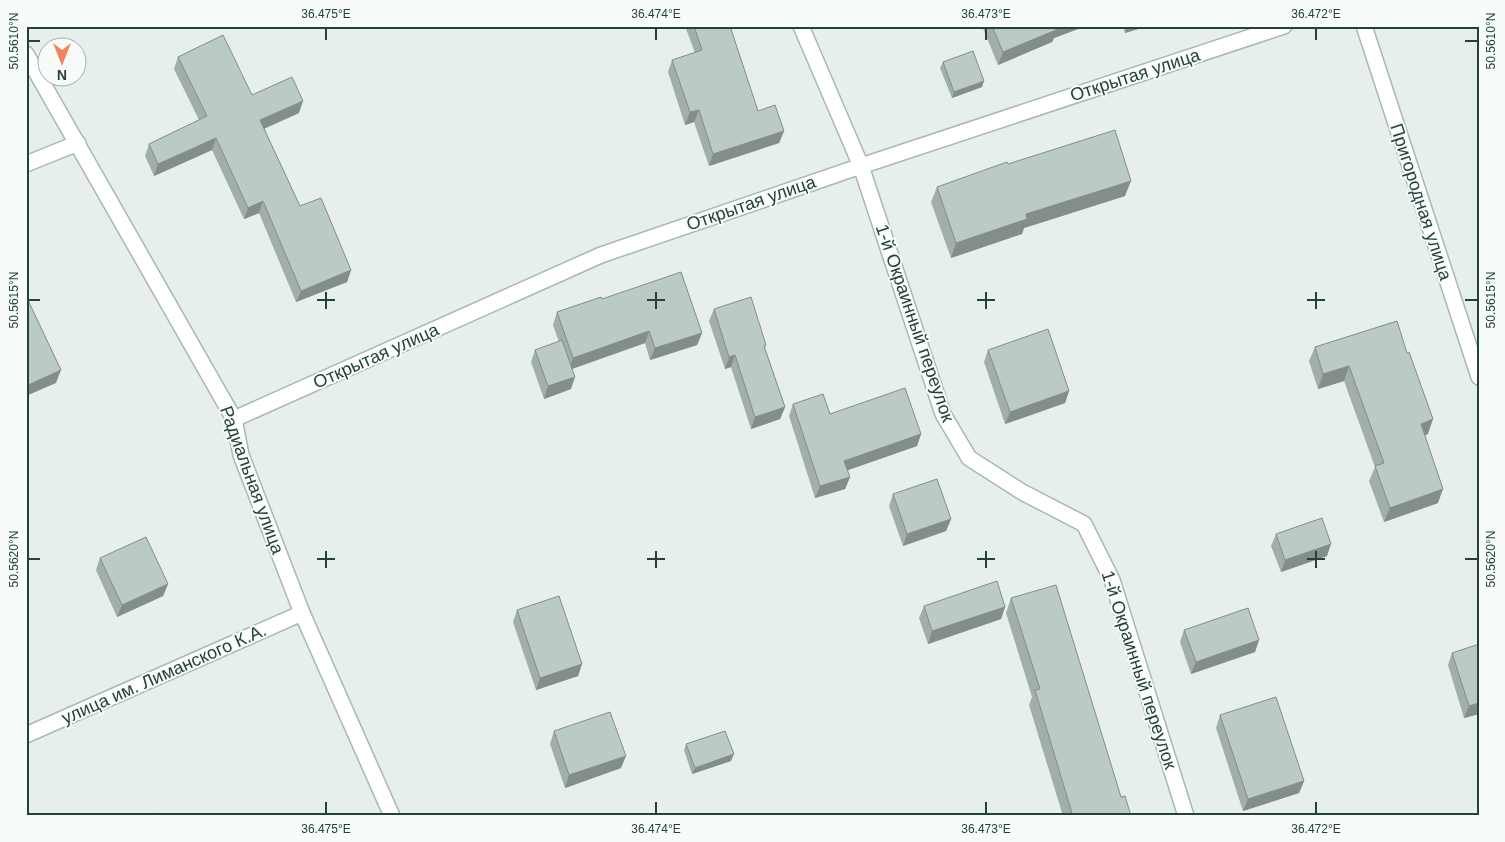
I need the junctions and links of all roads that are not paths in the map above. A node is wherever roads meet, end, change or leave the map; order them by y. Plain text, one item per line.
1 (801, 26) edge
2 (1284, 26) edge
3 (1364, 26) edge
4 (26, 54) edge
5 (78, 143) junction
6 (26, 164) edge
7 (861, 166) junction
8 (1479, 378) edge
9 (234, 419) junction
10 (302, 613) junction
11 (26, 734) edge
12 (392, 816) edge
13 (1186, 816) edge

1 - 7 street, 1-й Окраинный переулок
2 - 7 street, Открытая улица
3 - 8 street, Пригородная улица
4 - 5 street, Радиальная улица
5 - 6 street
5 - 9 street, Радиальная улица
7 - 9 street, Открытая улица
7 - 13 street, 1-й Окраинный переулок
9 - 10 street, Радиальная улица
10 - 11 street, улица им. Лиманского К.А.
10 - 12 street, Радиальная улица

